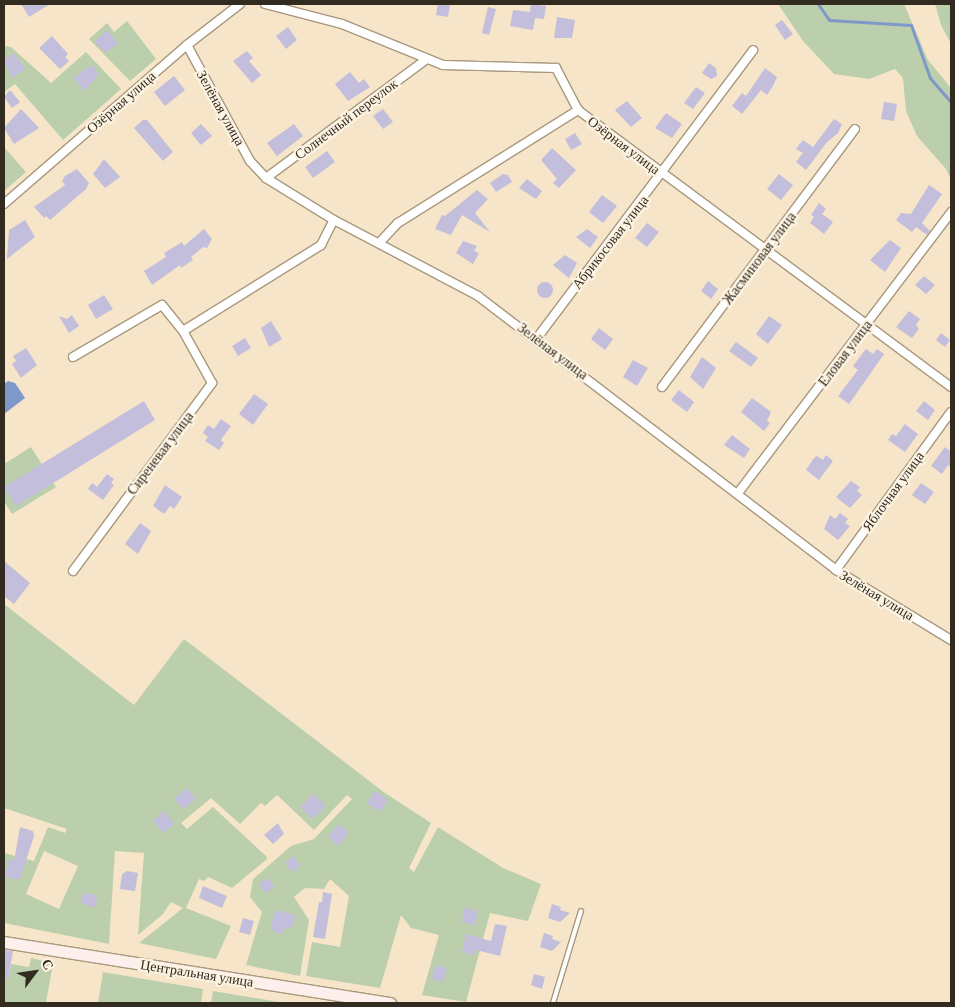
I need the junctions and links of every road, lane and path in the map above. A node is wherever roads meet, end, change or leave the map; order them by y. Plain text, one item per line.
1 (240, 4) edge
2 (265, 4) edge
3 (186, 45) junction
4 (753, 50) dead end
5 (427, 59) junction
6 (578, 110) junction
7 (855, 129) dead end
8 (663, 174) junction
9 (266, 178) junction
10 (4, 204) edge
11 (951, 212) edge
12 (334, 220) junction
13 (381, 241) junction
14 (766, 249) junction
15 (867, 326) junction
16 (183, 331) junction
17 (537, 338) junction
18 (73, 357) dead end
19 (662, 387) dead end
20 (951, 387) edge
21 (951, 412) edge
22 (738, 493) junction
23 (836, 570) junction
24 (73, 571) dead end
25 (951, 628) edge
26 (949, 638) edge
27 (581, 911) dead end
28 (4, 942) edge
29 (390, 1003) edge
30 (553, 1003) edge

1 - 3 street, Озёрная улица
2 - 5 street, Озёрная улица
3 - 9 street, Зелёная улица
3 - 10 street, Озёрная улица
4 - 8 street, Абрикосовая улица
5 - 6 street, Озёрная улица
5 - 9 street, Солнечный переулок
6 - 8 street, Озёрная улица
6 - 13 street
7 - 14 street, Жасминовая улица
8 - 14 street, Озёрная улица
8 - 17 street, Абрикосовая улица
9 - 12 street, Зелёная улица
11 - 15 street, Еловая улица
12 - 13 street, Зелёная улица
12 - 16 street
13 - 17 street, Зелёная улица
14 - 15 street, Озёрная улица
14 - 19 street, Жасминовая улица
15 - 20 street, Озёрная улица
15 - 22 street, Еловая улица
16 - 18 street
16 - 24 street, Сиреневая улица
17 - 22 street, Зелёная улица
21 - 23 street, Яблочная улица
22 - 23 street, Зелёная улица
23 - 26 street, Зелёная улица
25 - 26 street
27 - 30 lane
28 - 29 main road, Центральная улица

